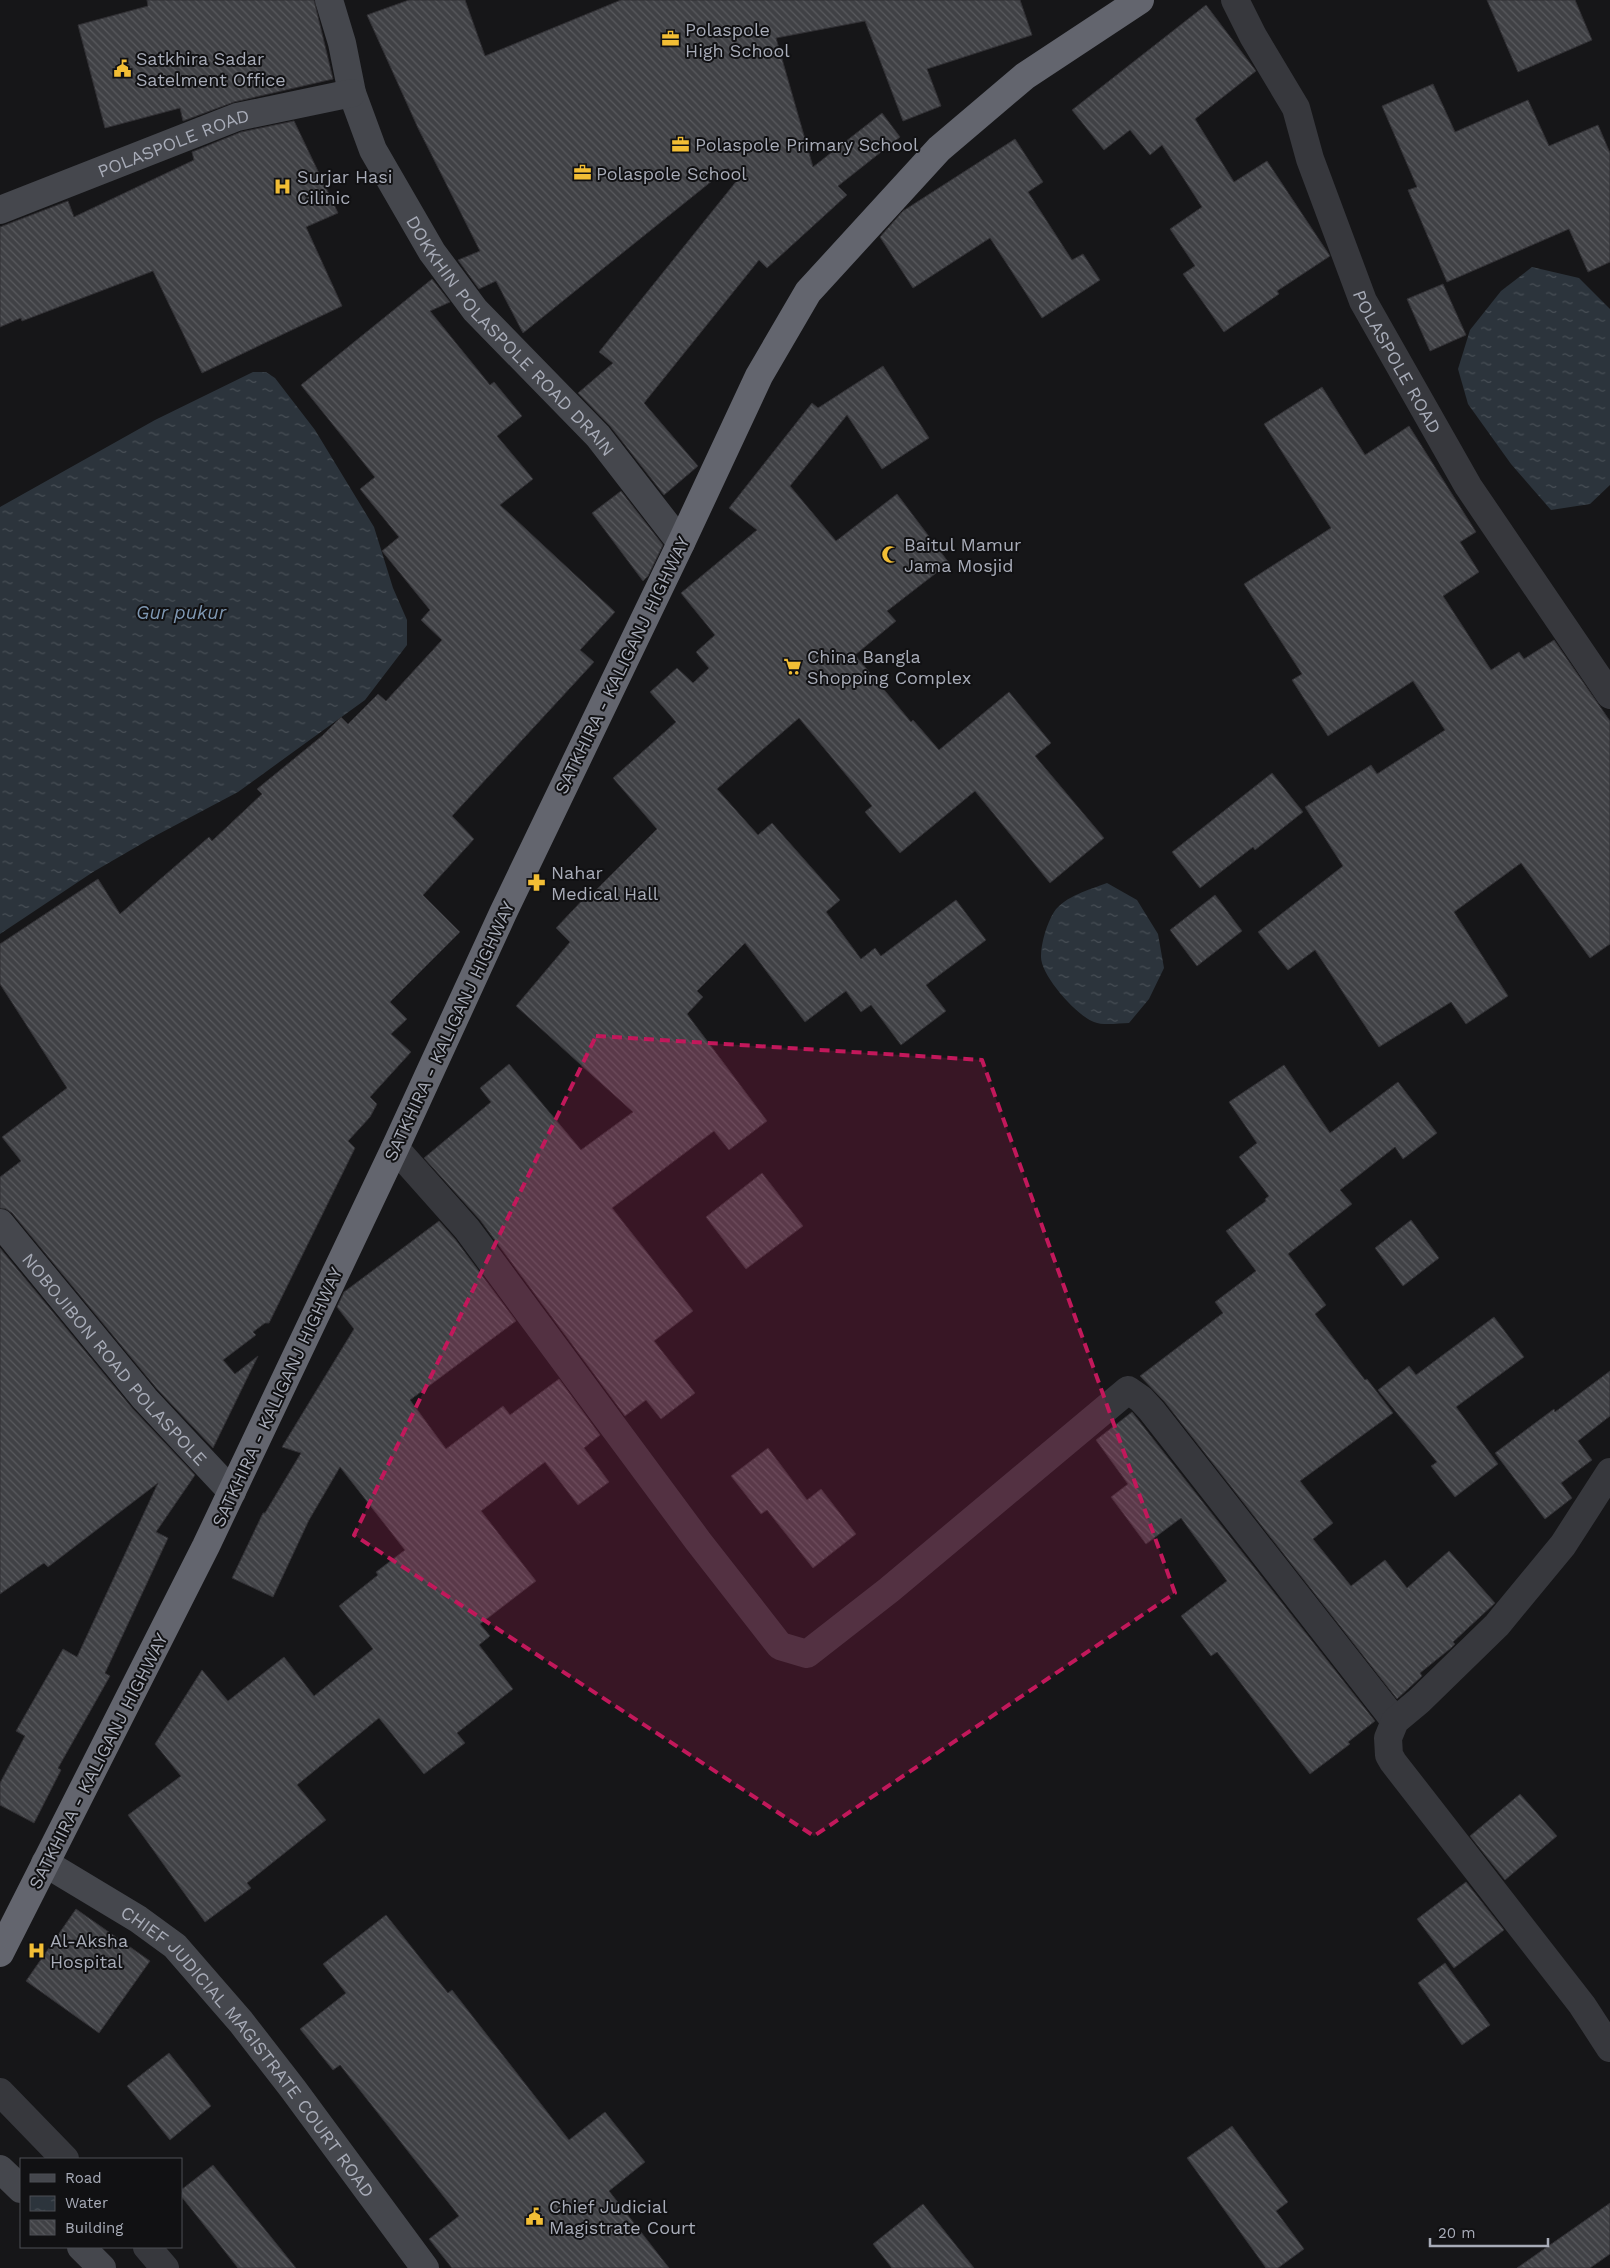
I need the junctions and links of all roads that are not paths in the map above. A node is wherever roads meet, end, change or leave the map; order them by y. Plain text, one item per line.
1 (329, 0) edge
2 (1140, 0) edge
3 (1235, 0) edge
4 (352, 93) junction
5 (0, 210) edge
6 (681, 543) junction
7 (1610, 695) edge
8 (395, 1148) junction
9 (0, 1223) edge
10 (1610, 1472) edge
11 (232, 1492) junction
12 (1395, 1721) junction
13 (45, 1863) junction
14 (0, 1954) edge
15 (1610, 2048) edge
16 (0, 2092) edge
17 (64, 2158) edge
18 (0, 2169) edge
19 (20, 2188) edge
20 (82, 2248) edge
21 (148, 2248) edge
22 (102, 2268) edge
23 (164, 2268) edge
24 (425, 2268) edge

1 - 4 street, DOKKHIN POLASPOLE ROAD DRAIN
2 - 6 highway, SATKHIRA - KALIGANJ HIGHWAY
3 - 7 street, POLASPOLE ROAD
4 - 5 street, POLASPOLE ROAD
4 - 6 street, DOKKHIN POLASPOLE ROAD DRAIN
6 - 8 highway, SATKHIRA - KALIGANJ HIGHWAY
8 - 11 highway, SATKHIRA - KALIGANJ HIGHWAY
8 - 12 street
9 - 11 street, NOBOJIBON ROAD POLASPOLE
10 - 12 street
11 - 13 highway, SATKHIRA - KALIGANJ HIGHWAY
12 - 15 street
13 - 14 highway, SATKHIRA - KALIGANJ HIGHWAY
13 - 24 street, CHIEF JUDICIAL MAGISTRATE COURT ROAD
16 - 17 street
18 - 19 street
20 - 22 street
21 - 23 street

